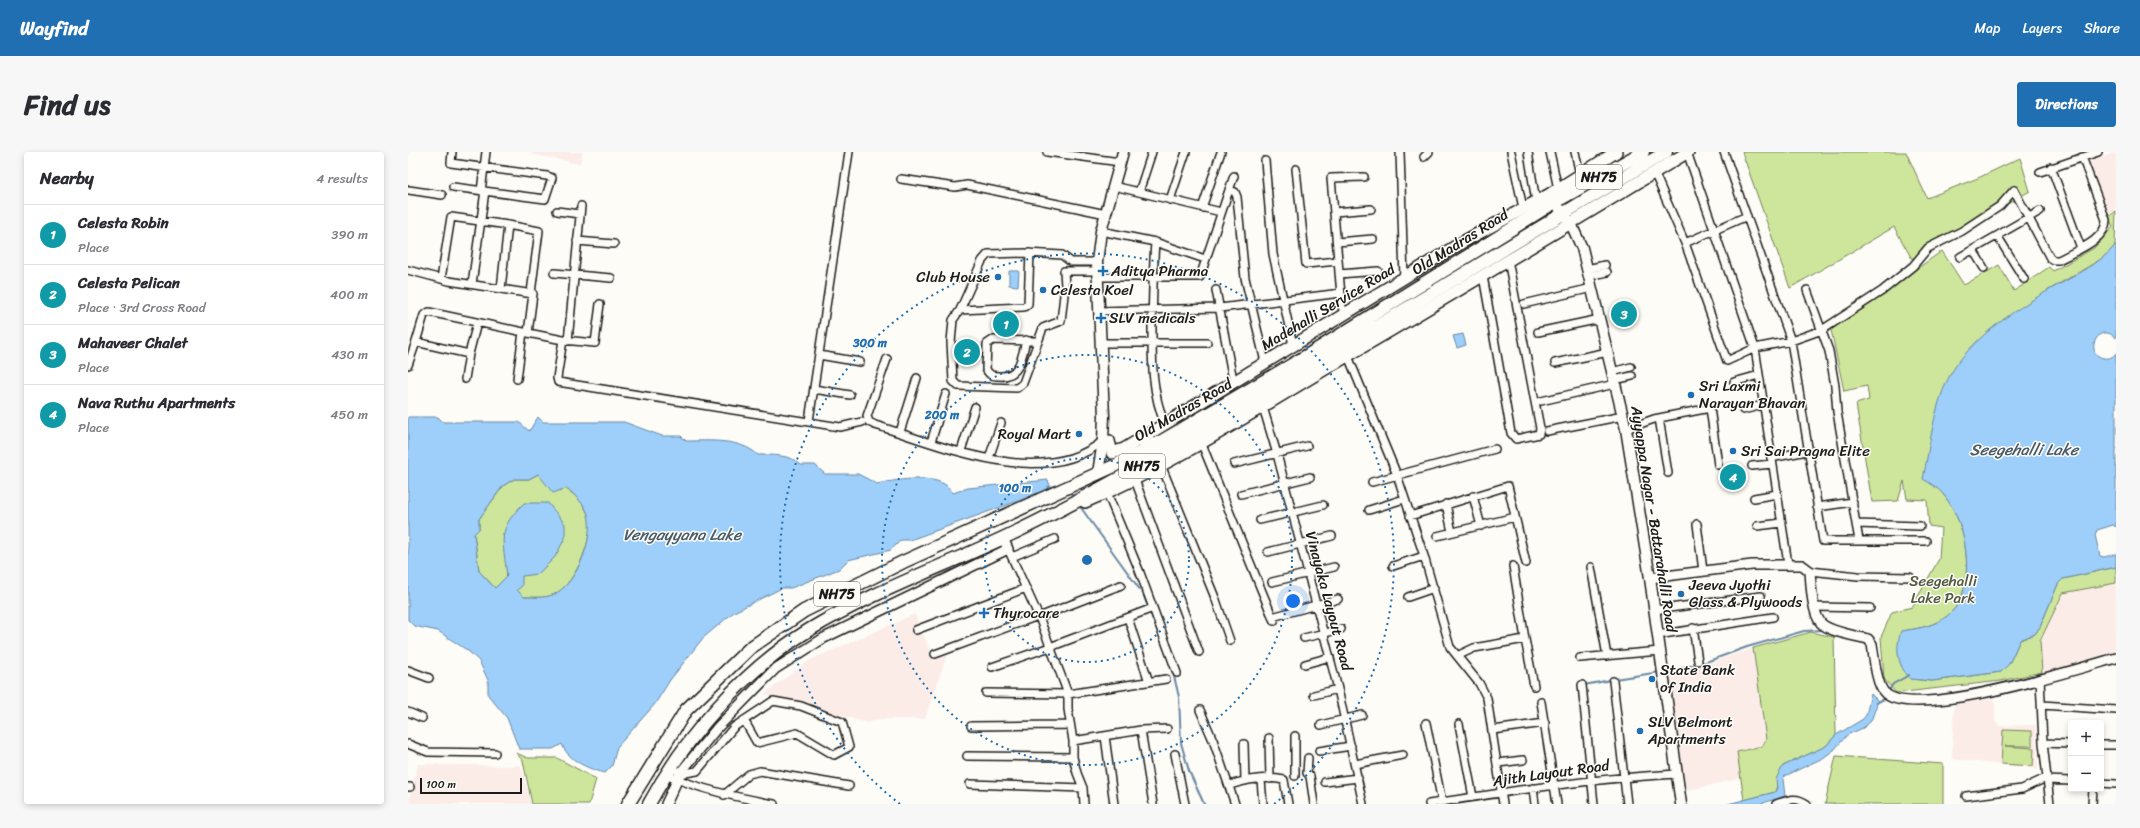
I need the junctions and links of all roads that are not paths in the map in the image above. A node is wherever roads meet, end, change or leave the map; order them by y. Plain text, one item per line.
1 (452, 152) edge
2 (486, 152) edge
3 (849, 152) edge
4 (1047, 152) edge
5 (1123, 152) edge
6 (1152, 152) edge
7 (1186, 152) edge
8 (1221, 152) edge
9 (1400, 152) edge
10 (1511, 152) edge
11 (1528, 152) edge
12 (1550, 152) edge
13 (1575, 152) edge
14 (1616, 152) edge
15 (1643, 152) edge
16 (1666, 152) edge
17 (1687, 152) edge
18 (1724, 152) edge
19 (2098, 152) edge
20 (2082, 157) junction
21 (1265, 161) dead end
22 (1120, 162) junction
23 (484, 166) junction
24 (2051, 167) junction
25 (1296, 169) dead end
26 (1654, 172) junction
27 (2040, 172) dead end
28 (1580, 175) junction
29 (1234, 176) dead end
30 (1364, 177) dead end
31 (901, 179) dead end
32 (1114, 186) junction
33 (453, 187) dead end
34 (1558, 189) junction
35 (1229, 190) junction
36 (483, 191) junction
37 (1139, 192) junction
38 (408, 193) edge
39 (442, 195) dead end
40 (1170, 200) junction
41 (1536, 202) junction
42 (1555, 202) junction
43 (1202, 208) junction
44 (1523, 208) junction
45 (1371, 209) dead end
46 (557, 211) dead end
47 (2040, 211) dead end
48 (1221, 212) junction
49 (1334, 212) junction
50 (1563, 213) junction
51 (1106, 214) junction
52 (1747, 216) junction
53 (2028, 217) junction
54 (482, 221) junction
55 (1571, 224) junction
56 (508, 225) junction
57 (1713, 230) junction
58 (1101, 231) junction
59 (1998, 237) junction
60 (1373, 239) dead end
61 (578, 240) junction
62 (1155, 242) junction
63 (1337, 242) junction
64 (1685, 243) junction
65 (614, 244) dead end
66 (2081, 248) junction
67 (1974, 250) junction
68 (1030, 253) junction
69 (1062, 256) junction
70 (1960, 257) dead end
71 (1205, 259) junction
72 (1508, 260) junction
73 (1338, 261) junction
74 (1606, 268) dead end
75 (1984, 268) dead end
76 (408, 270) edge
77 (1096, 270) junction
78 (1064, 271) junction
79 (1378, 271) dead end
80 (554, 273) dead end
81 (1588, 273) junction
82 (1339, 274) junction
83 (575, 276) junction
84 (1482, 276) junction
85 (1152, 277) junction
86 (611, 278) dead end
87 (441, 279) junction
88 (1404, 279) junction
89 (2024, 279) dead end
90 (472, 284) junction
91 (1592, 288) junction
92 (501, 289) junction
93 (1216, 290) dead end
94 (1807, 290) dead end
95 (531, 293) junction
96 (1341, 293) junction
97 (1282, 300) junction
98 (600, 304) dead end
99 (1250, 304) junction
100 (1524, 304) dead end
101 (1220, 308) junction
102 (960, 310) junction
103 (1098, 311) junction
104 (1152, 311) junction
105 (1345, 315) junction
106 (1600, 319) junction
107 (477, 323) junction
108 (1822, 330) junction
109 (525, 332) junction
110 (1538, 332) dead end
111 (565, 340) junction
112 (1026, 340) junction
113 (1038, 340) junction
114 (1791, 341) junction
115 (416, 342) junction
116 (1207, 342) dead end
117 (1100, 343) junction
118 (1152, 343) junction
119 (1293, 345) junction
120 (1755, 348) junction
121 (1608, 352) junction
122 (469, 354) junction
123 (820, 355) junction
124 (1348, 356) junction
125 (887, 359) dead end
126 (860, 362) dead end
127 (1265, 362) junction
128 (1555, 363) dead end
129 (408, 365) edge
130 (1631, 368) dead end
131 (1759, 375) junction
132 (997, 376) junction
133 (1632, 376) dead end
134 (917, 378) dead end
135 (465, 379) dead end
136 (517, 379) dead end
137 (1614, 379) junction
138 (1233, 380) junction
139 (1734, 382) dead end
140 (998, 387) junction
141 (814, 389) junction
142 (946, 394) dead end
143 (850, 395) dead end
144 (1541, 401) dead end
145 (1763, 405) junction
146 (975, 407) dead end
147 (1262, 407) junction
148 (1743, 410) dead end
149 (1623, 416) junction
150 (1659, 418) junction
151 (809, 421) junction
152 (862, 422) dead end
153 (1001, 423) dead end
154 (1165, 424) junction
155 (1626, 429) junction
156 (1547, 431) dead end
157 (900, 432) junction
158 (1139, 440) junction
159 (1103, 441) junction
160 (930, 442) junction
161 (1201, 442) junction
162 (1155, 445) junction
163 (1307, 446) dead end
164 (1495, 449) dead end
165 (961, 451) junction
166 (1807, 452) junction
167 (1277, 454) junction
168 (989, 458) junction
169 (1771, 461) junction
170 (1234, 464) dead end
171 (1718, 464) dead end
172 (1161, 465) junction
173 (1752, 466) dead end
174 (1098, 473) junction
175 (1668, 473) dead end
176 (1397, 475) junction
177 (1310, 477) dead end
178 (1135, 480) junction
179 (1372, 482) dead end
180 (1284, 483) junction
181 (1107, 493) junction
182 (1241, 494) dead end
183 (1777, 494) junction
184 (1473, 496) junction
185 (1754, 498) dead end
186 (1404, 499) junction
187 (1853, 502) junction
188 (1446, 504) junction
189 (1323, 505) dead end
190 (1817, 507) junction
191 (1061, 509) junction
192 (1369, 510) dead end
193 (1291, 512) junction
194 (1410, 516) junction
195 (1515, 517) junction
196 (1260, 520) dead end
197 (1782, 523) junction
198 (1697, 524) dead end
199 (1856, 524) junction
200 (1481, 526) junction
201 (1757, 526) dead end
202 (1920, 526) dead end
203 (1452, 532) junction
204 (1332, 536) dead end
205 (1437, 536) dead end
206 (1003, 538) junction
207 (1055, 539) dead end
208 (1859, 540) junction
209 (1926, 541) dead end
210 (1300, 543) junction
211 (1268, 552) dead end
212 (1010, 553) junction
213 (1424, 556) junction
214 (1526, 563) dead end
215 (1788, 564) junction
216 (1334, 566) dead end
217 (1394, 566) dead end
218 (1513, 566) dead end
219 (1591, 567) dead end
220 (1703, 571) junction
221 (1810, 571) junction
222 (1307, 572) junction
223 (1910, 576) dead end
224 (1650, 578) junction
225 (1272, 582) dead end
226 (1121, 585) dead end
227 (1026, 588) junction
228 (1434, 588) junction
229 (1761, 596) dead end
230 (1408, 597) dead end
231 (1338, 598) dead end
232 (1316, 604) junction
233 (1815, 608) junction
234 (1870, 608) dead end
235 (1151, 609) junction
236 (1654, 610) junction
237 (1038, 616) junction
238 (1773, 617) dead end
239 (1128, 618) junction
240 (1693, 628) junction
241 (916, 630) dead end
242 (1342, 630) dead end
243 (1324, 633) junction
244 (1658, 635) junction
245 (1304, 638) dead end
246 (1525, 639) junction
247 (1230, 641) dead end
248 (1050, 647) junction
249 (1660, 651) junction
250 (1199, 652) dead end
251 (934, 654) dead end
252 (1457, 656) junction
253 (1607, 656) junction
254 (1330, 657) junction
255 (1580, 658) dead end
256 (2116, 658) edge
257 (1698, 661) dead end
258 (1305, 664) dead end
259 (992, 667) dead end
260 (408, 670) edge
261 (1177, 673) dead end
262 (429, 678) dead end
263 (2040, 679) junction
264 (1166, 680) dead end
265 (1613, 681) dead end
266 (1149, 682) junction
267 (1582, 685) dead end
268 (1534, 686) dead end
269 (1338, 689) junction
270 (986, 693) dead end
271 (1068, 694) junction
272 (1314, 695) dead end
273 (1541, 702) dead end
274 (2042, 705) junction
275 (1200, 710) dead end
276 (2116, 710) edge
277 (408, 712) edge
278 (1362, 715) dead end
279 (422, 718) dead end
280 (1346, 719) junction
281 (744, 720) junction
282 (1544, 722) junction
283 (1426, 723) dead end
284 (1459, 724) dead end
285 (1069, 725) junction
286 (1321, 725) dead end
287 (971, 726) dead end
288 (1167, 729) dead end
289 (1141, 730) junction
290 (1493, 730) junction
291 (1105, 736) junction
292 (1295, 736) dead end
293 (1269, 738) dead end
294 (1073, 741) junction
295 (2043, 743) junction
296 (408, 744) edge
297 (1244, 744) dead end
298 (2068, 744) edge
299 (2104, 744) edge
300 (2116, 745) edge
301 (1351, 746) junction
302 (1319, 750) dead end
303 (495, 753) dead end
304 (1174, 754) dead end
305 (1404, 755) dead end
306 (967, 756) dead end
307 (1074, 756) junction
308 (1308, 758) dead end
309 (1523, 760) dead end
310 (1498, 763) junction
311 (1355, 764) junction
312 (1307, 773) junction
313 (674, 774) junction
314 (1677, 774) junction
315 (1295, 776) junction
316 (1623, 776) junction
317 (1358, 778) junction
318 (1270, 779) junction
319 (2046, 779) junction
320 (1261, 780) junction
321 (1284, 780) junction
322 (1591, 780) junction
323 (1245, 781) junction
324 (1325, 782) dead end
325 (2068, 782) edge
326 (2104, 783) edge
327 (970, 784) dead end
328 (2116, 784) edge
329 (1230, 785) junction
330 (1554, 785) junction
331 (849, 786) dead end
332 (1084, 788) junction
333 (1533, 788) junction
334 (1502, 792) junction
335 (2093, 792) edge
336 (724, 795) junction
337 (1966, 796) dead end
338 (1472, 797) junction
339 (1464, 801) edge
340 (1435, 803) edge
341 (628, 804) edge
342 (649, 804) edge
343 (666, 804) edge
344 (774, 804) edge
345 (1084, 804) edge
346 (1114, 804) edge
347 (1153, 804) edge
348 (1185, 804) edge
349 (1235, 804) edge
350 (1264, 804) edge
351 (1288, 804) edge
352 (1314, 804) edge
353 (1363, 804) edge
354 (1503, 804) edge
355 (1535, 804) edge
356 (1557, 804) edge
357 (1594, 804) edge
358 (1627, 804) edge
359 (1681, 804) edge
360 (1776, 804) edge
361 (1807, 804) edge
362 (2050, 804) edge
363 (2092, 804) edge

1 - 23 street
2 - 23 street
3 - 123 street
4 - 22 street
5 - 22 main road
6 - 37 street
7 - 40 street
8 - 43 street
9 - 88 street
10 - 44 street
11 - 41 street
12 - 34 street
13 - 28 street
14 - 28 main road, Madehalli Service Road
15 - 42 highway, Old Madras Road / NH75
16 - 50 highway, Old Madras Road / NH75
17 - 26 main road
17 - 57 street
18 - 52 street
19 - 20 street
20 - 24 street
20 - 66 street
21 - 97 street
22 - 32 main road
23 - 36 street
23 - 36 street
24 - 27 street
24 - 66 street
25 - 73 street
26 - 55 main road
26 - 64 street
28 - 34 main road, Madehalli Service Road
29 - 35 street
30 - 49 street
31 - 51 street
32 - 37 street
32 - 51 main road
33 - 36 street
34 - 41 main road, Madehalli Service Road
35 - 48 street
35 - 99 street
36 - 54 street
37 - 40 street
38 - 39 street
40 - 43 street
41 - 44 main road, Madehalli Service Road
42 - 50 main road, Ayyappa Nagar - Battarahalli Road
42 - 162 highway, Old Madras Road / NH75
43 - 48 street
44 - 88 main road, Madehalli Service Road
45 - 49 street
46 - 61 street
47 - 53 street
48 - 71 street
49 - 63 street
50 - 55 main road, Ayyappa Nagar - Battarahalli Road
50 - 191 highway, Old Madras Road / NH75
51 - 58 main road
52 - 57 street
52 - 114 street
53 - 59 street
53 - 66 street
53 - 108 street
54 - 56 street
54 - 87 street
54 - 90 street
55 - 72 main road
55 - 81 main road, Ayyappa Nagar - Battarahalli Road
56 - 92 street
56 - 95 street
57 - 64 street
57 - 120 street
58 - 62 street
58 - 77 main road
59 - 67 street
59 - 89 street
60 - 63 street
61 - 65 street
61 - 83 street
62 - 71 street
62 - 85 street
63 - 73 street
64 - 120 street
67 - 70 street
67 - 75 street
68 - 69 street
68 - 102 street
68 - 102 street
69 - 77 street
69 - 78 street
71 - 85 street
72 - 84 main road
72 - 84 street
73 - 82 street
74 - 81 street
76 - 87 street
77 - 78 street
77 - 85 street
77 - 103 main road
78 - 113 street
79 - 82 street
80 - 83 street
81 - 91 main road, Ayyappa Nagar - Battarahalli Road
82 - 96 street
83 - 86 street
83 - 111 street
84 - 124 main road
85 - 104 street
87 - 90 street
88 - 105 main road, Madehalli Service Road
90 - 92 street
91 - 100 street
91 - 106 main road, Ayyappa Nagar - Battarahalli Road
92 - 95 street
93 - 101 street
94 - 108 street
95 - 109 street
96 - 97 street
96 - 105 street
97 - 99 street
97 - 119 street
98 - 111 street
99 - 101 street
99 - 127 street
101 - 104 street
101 - 138 street
102 - 140 street
103 - 104 street
103 - 117 main road
104 - 118 street
105 - 119 main road, Madehalli Service Road
106 - 110 street
106 - 121 main road, Ayyappa Nagar - Battarahalli Road
107 - 109 street
107 - 115 street
107 - 122 street
108 - 114 street
108 - 187 street
109 - 111 street
109 - 136 street
111 - 151 street
112 - 113 street
112 - 132 street
112 - 132 street
113 - 140 street
114 - 120 street
114 - 166 street
115 - 122 street
115 - 129 street
116 - 118 street
117 - 118 street
117 - 159 main road
118 - 154 street
119 - 127 main road, Madehalli Service Road
120 - 131 street
121 - 128 street
121 - 137 main road, Ayyappa Nagar - Battarahalli Road
122 - 135 street
123 - 126 street
123 - 141 street
124 - 147 main road
124 - 176 street
125 - 157 street
127 - 138 main road, Madehalli Service Road
130 - 137 street
131 - 139 street
131 - 145 street
132 - 140 street
133 - 137 street
134 - 157 street
137 - 144 street
137 - 149 main road, Ayyappa Nagar - Battarahalli Road
138 - 154 main road, Madehalli Service Road
141 - 143 street
141 - 151 street
142 - 160 street
145 - 148 street
145 - 169 street
146 - 165 street
147 - 161 main road
147 - 167 street, Vinayaka Layout Road
149 - 155 main road, Ayyappa Nagar - Battarahalli Road
149 - 156 street
150 - 155 street
150 - 171 street
150 - 175 street
151 - 152 street
153 - 168 street
154 - 158 main road, Madehalli Service Road
155 - 224 main road, Ayyappa Nagar - Battarahalli Road
157 - 160 street
158 - 159 main road, Madehalli Service Road
158 - 162 highway
159 - 168 street
159 - 174 main road
160 - 165 street
161 - 172 main road
161 - 232 street
162 - 174 highway, Old Madras Road / NH75
163 - 167 street
164 - 176 street
165 - 168 street
166 - 169 street
166 - 190 street
167 - 170 street
167 - 180 street, Vinayaka Layout Road
169 - 173 street
169 - 183 street
172 - 178 main road
172 - 247 street
174 - 341 highway, Old Madras Road / NH75
176 - 179 street
176 - 186 street
177 - 180 street
178 - 181 main road
178 - 250 street
180 - 182 street
180 - 193 street, Vinayaka Layout Road
181 - 191 main road
181 - 235 street
183 - 185 street
183 - 197 street
184 - 188 street
184 - 195 street
184 - 200 street
186 - 192 street
186 - 194 street
187 - 190 street
187 - 199 street
188 - 194 street
188 - 203 street
189 - 193 street
190 - 208 street
191 - 206 highway, Old Madras Road / NH75
193 - 196 street
193 - 210 street, Vinayaka Layout Road
194 - 213 street
195 - 200 street
195 - 214 street
197 - 201 street
197 - 215 street
198 - 220 street
199 - 202 street
199 - 208 street
200 - 203 street
203 - 205 street
204 - 210 street
206 - 212 street
206 - 313 highway, Old Madras Road / NH75
207 - 212 street
208 - 209 street
210 - 211 street
210 - 222 street, Vinayaka Layout Road
212 - 227 street
212 - 313 street
213 - 217 street
213 - 228 street
215 - 220 street
215 - 221 street
216 - 222 street
218 - 246 street
219 - 253 street
220 - 224 street
221 - 223 street
221 - 233 street
222 - 225 street
222 - 232 street, Vinayaka Layout Road
224 - 236 main road, Ayyappa Nagar - Battarahalli Road
226 - 237 street
227 - 237 street
227 - 241 street
228 - 230 street
228 - 252 street
229 - 236 street
231 - 232 street
232 - 243 street, Vinayaka Layout Road
233 - 234 street
233 - 263 street
235 - 239 street
235 - 261 street
236 - 244 main road, Ayyappa Nagar - Battarahalli Road
237 - 248 street
237 - 251 street
238 - 240 street
239 - 248 street
239 - 266 street
240 - 244 street
240 - 257 street
242 - 243 street
243 - 245 street
243 - 254 street, Vinayaka Layout Road
244 - 249 main road, Ayyappa Nagar - Battarahalli Road
246 - 252 street
246 - 268 street
248 - 259 street
248 - 271 street
249 - 253 street
249 - 314 main road, Ayyappa Nagar - Battarahalli Road
252 - 290 street
253 - 255 street
254 - 258 street
254 - 269 street, Vinayaka Layout Road
256 - 263 street
260 - 262 street
263 - 274 street
264 - 266 street
265 - 316 street
266 - 271 street
267 - 322 street
269 - 272 street
269 - 280 street, Vinayaka Layout Road
270 - 271 street
271 - 285 street
273 - 282 street
274 - 276 street
274 - 295 street
275 - 329 street
277 - 279 street
278 - 280 street
280 - 286 street
280 - 301 street, Vinayaka Layout Road
281 - 281 street
281 - 313 street
282 - 290 street
282 - 330 street
283 - 340 street
284 - 338 street
285 - 287 street
285 - 294 street
288 - 289 street
289 - 291 street
289 - 347 street
290 - 310 street
291 - 294 street
291 - 346 street
292 - 315 street
293 - 318 street
294 - 307 street
295 - 298 street
295 - 319 street
296 - 303 street
297 - 323 street
299 - 300 street
301 - 302 street
301 - 311 street, Vinayaka Layout Road
304 - 348 street
305 - 311 street
306 - 307 street
307 - 332 street
308 - 312 street
309 - 310 street
310 - 334 street
311 - 317 street, Vinayaka Layout Road
312 - 315 street
312 - 352 street
313 - 336 street
313 - 342 highway, Old Madras Road / NH75
313 - 343 street
314 - 316 street, Ajith Layout Road
314 - 359 main road, Ayyappa Nagar - Battarahalli Road
315 - 321 street
316 - 322 street, Ajith Layout Road
316 - 358 street
317 - 324 street
317 - 353 street, Vinayaka Layout Road
318 - 320 street
318 - 321 street
319 - 325 street
319 - 337 street
319 - 362 street
320 - 323 street
320 - 350 street
321 - 351 street
322 - 330 street, Ajith Layout Road
322 - 357 street
323 - 329 street
326 - 328 street
327 - 332 street
329 - 349 street
330 - 333 street, Ajith Layout Road
330 - 356 street
331 - 336 street
332 - 345 street
333 - 334 street, Ajith Layout Road
333 - 355 street
334 - 338 street, Ajith Layout Road
334 - 354 street
335 - 363 street
336 - 344 street
338 - 339 street, Ajith Layout Road
339 - 340 street, Ajith Layout Road
360 - 361 street

